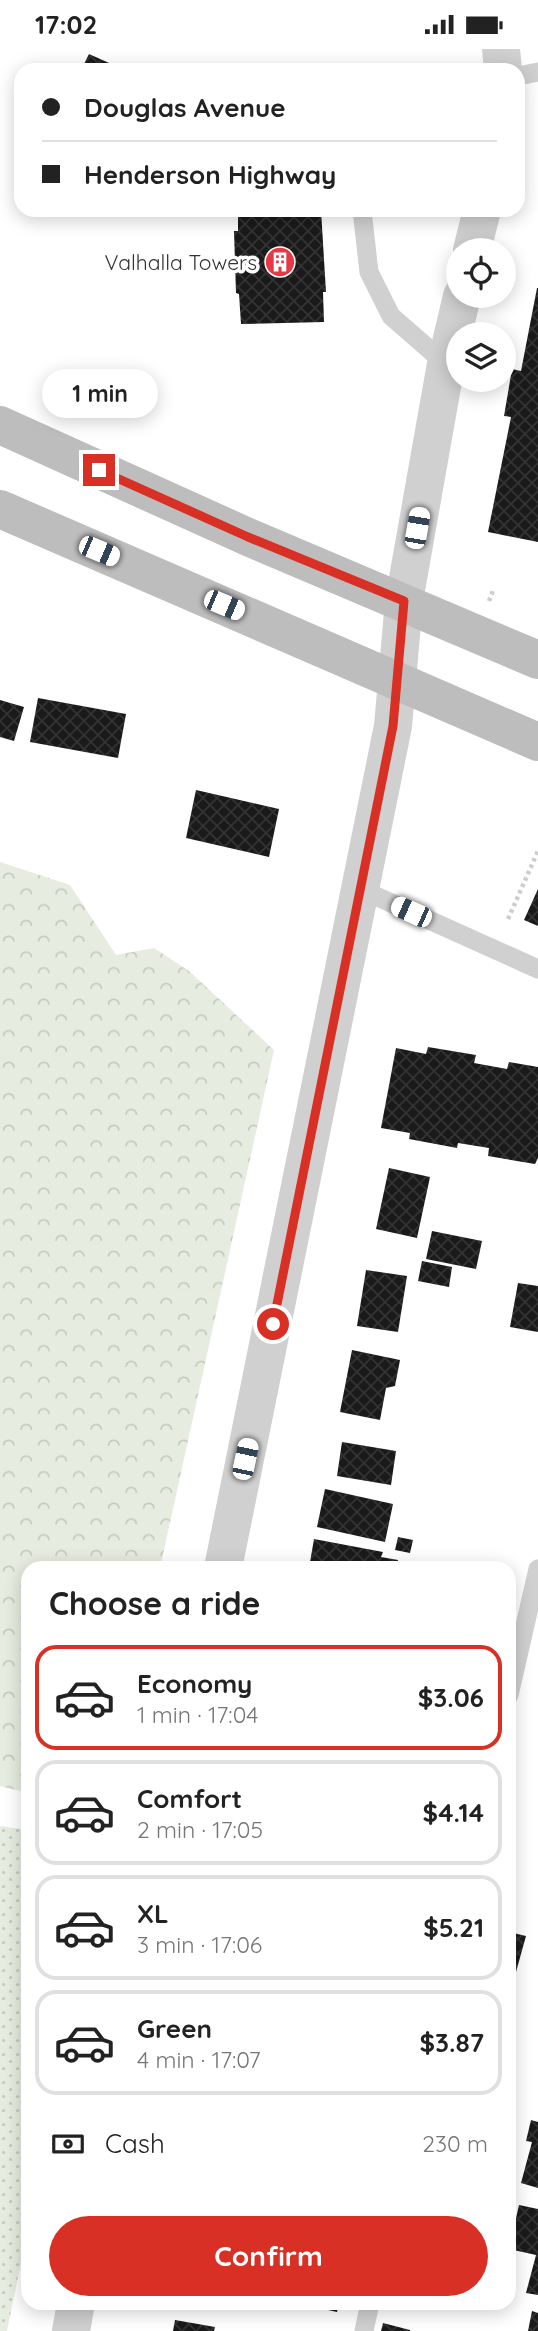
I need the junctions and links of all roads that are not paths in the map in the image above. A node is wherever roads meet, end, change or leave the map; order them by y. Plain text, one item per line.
1 (363, 217) edge
2 (480, 217) edge
3 (475, 238) edge
4 (446, 365) joint
5 (0, 425) edge
6 (0, 509) edge
7 (404, 601) junction
8 (538, 660) edge
9 (398, 679) junction
10 (538, 742) edge
11 (360, 889) junction
12 (538, 969) edge
13 (224, 1561) edge
14 (538, 1569) edge
15 (516, 1665) edge
16 (75, 2310) edge
17 (368, 2310) edge
18 (71, 2331) edge
19 (364, 2331) edge

1 - 4 lane
2 - 3 street
4 - 7 street
5 - 7 main road
6 - 9 main road
7 - 8 main road
7 - 9 street
9 - 10 main road
9 - 11 street
11 - 12 lane
11 - 13 street
14 - 15 lane
16 - 18 street
17 - 19 lane

